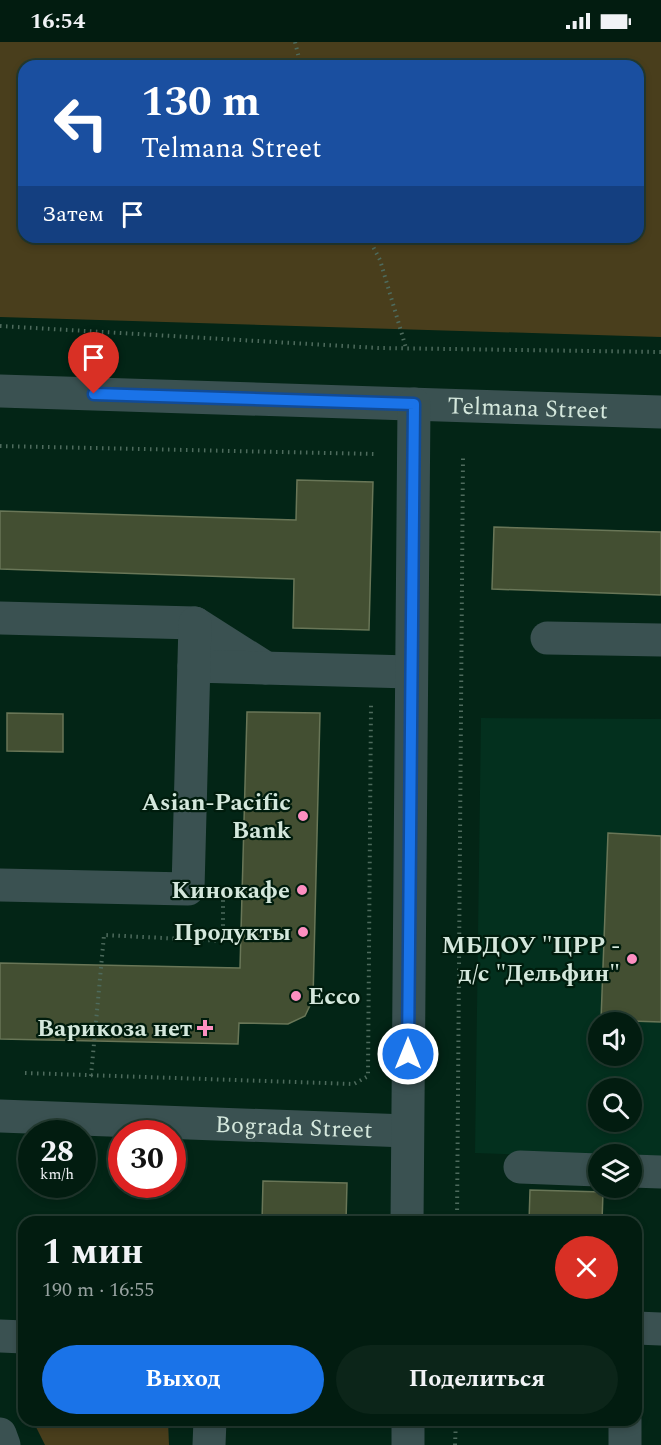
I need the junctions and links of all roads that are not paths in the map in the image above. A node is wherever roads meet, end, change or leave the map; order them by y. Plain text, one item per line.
1 (0, 391) edge
2 (414, 404) junction
3 (661, 412) edge
4 (0, 618) edge
5 (195, 623) junction
6 (547, 638) dead end
7 (661, 640) edge
8 (194, 666) junction
9 (266, 668) junction
10 (410, 672) junction
11 (0, 885) edge
12 (0, 1116) edge
13 (407, 1131) junction
14 (520, 1167) dead end
15 (588, 1170) edge
16 (642, 1171) edge
17 (661, 1172) edge
18 (407, 1216) edge
19 (642, 1328) edge
20 (661, 1329) edge
21 (0, 1336) edge
22 (18, 1337) edge
23 (210, 1426) edge
24 (408, 1426) edge
25 (626, 1426) edge
26 (0, 1434) edge
27 (4, 1445) edge
28 (209, 1445) edge
29 (408, 1445) edge
30 (625, 1445) edge

1 - 2 street, Telmana Street
2 - 3 street, Telmana Street
2 - 10 street
4 - 5 street
5 - 8 street
5 - 9 street
6 - 7 street
8 - 9 street
8 - 11 street
9 - 10 street
10 - 13 street
12 - 13 street, Bograda Street
13 - 18 street
14 - 15 street
16 - 17 street
19 - 20 street
21 - 22 street
23 - 28 street
24 - 29 street
25 - 30 street
26 - 27 street

